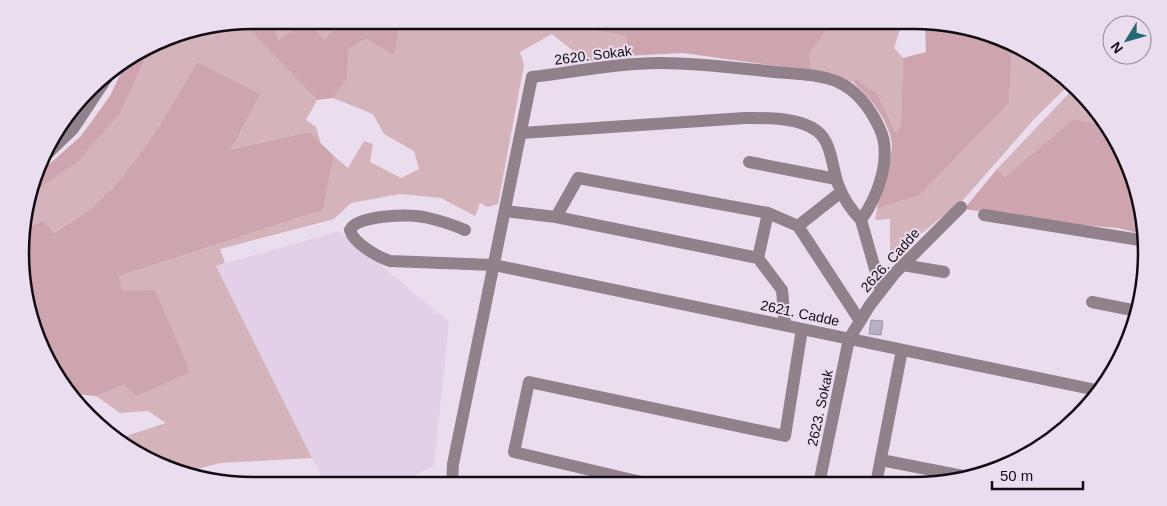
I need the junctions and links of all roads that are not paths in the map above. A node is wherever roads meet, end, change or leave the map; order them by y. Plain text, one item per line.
1 (99, 89) edge
2 (520, 133) junction
3 (57, 144) edge
4 (749, 162) dead end
5 (836, 180) junction
6 (841, 192) junction
7 (961, 207) dead end
8 (505, 211) junction
9 (768, 213) junction
10 (984, 214) dead end
11 (556, 217) junction
12 (862, 220) junction
13 (798, 226) junction
14 (465, 230) dead end
15 (1138, 240) edge
16 (758, 258) junction
17 (494, 265) junction
18 (902, 265) junction
19 (944, 272) dead end
20 (881, 290) junction
21 (1092, 302) dead end
22 (1131, 311) edge
23 (860, 321) junction
24 (785, 325) junction
25 (802, 329) junction
26 (849, 338) junction
27 (902, 350) junction
28 (1093, 389) edge
29 (881, 460) junction
30 (952, 474) edge
31 (452, 477) edge
32 (620, 477) edge
33 (820, 477) edge
34 (877, 477) edge

1 - 3 street
2 - 5 street
2 - 8 street, 2620. Sokak
2 - 12 street, 2620. Sokak
4 - 5 street
5 - 6 street
6 - 12 street
6 - 13 street
7 - 18 street, 2626. Cadde
8 - 11 street
8 - 17 street, 2620. Sokak
9 - 11 street
9 - 13 street
9 - 16 street
10 - 15 street
11 - 16 street
12 - 20 street
13 - 23 street
14 - 17 street, 2621. Cadde
16 - 24 street
17 - 24 street, 2621. Cadde
17 - 31 street, 2620. Sokak
18 - 19 street
18 - 20 street, 2626. Cadde
20 - 23 street, 2626. Cadde
21 - 22 street
23 - 26 street, 2626. Cadde
24 - 25 street, 2621. Cadde
25 - 26 street, 2621. Cadde
25 - 32 street
26 - 27 street, 2621. Cadde
26 - 33 street, 2623. Sokak
27 - 28 street, 2621. Cadde
27 - 29 street
29 - 30 street
29 - 34 street

